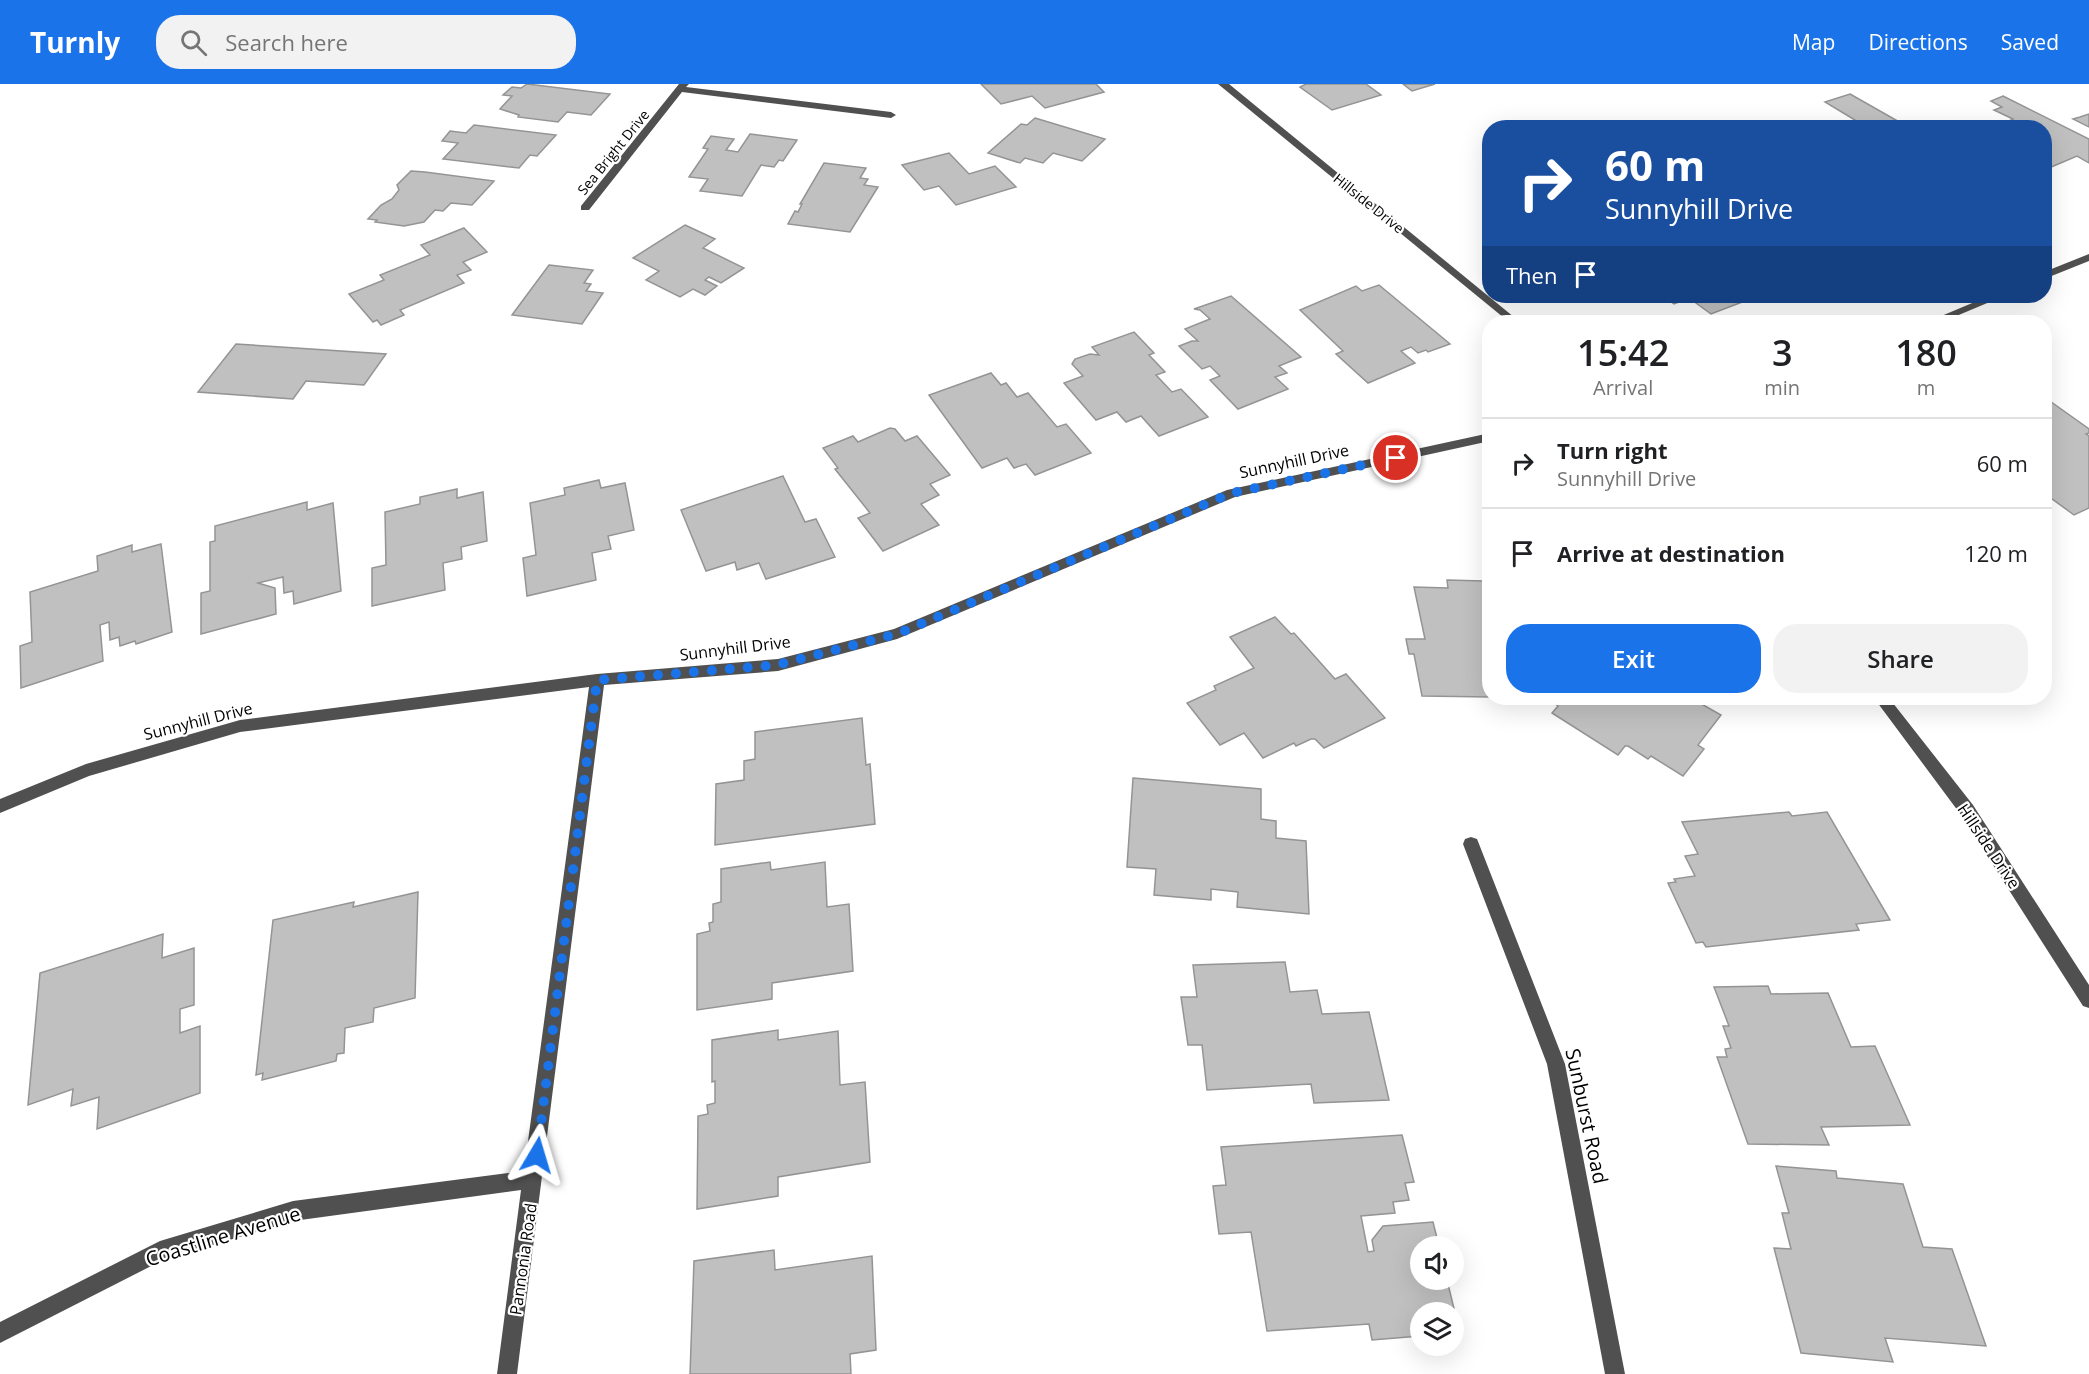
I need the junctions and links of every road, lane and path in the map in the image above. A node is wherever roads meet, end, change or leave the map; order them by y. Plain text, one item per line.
1 (1223, 84) edge
2 (682, 86) edge
3 (891, 115) dead end
4 (585, 208) dead end
5 (2089, 257) edge
6 (2052, 273) edge
7 (1482, 295) edge
8 (1492, 303) edge
9 (1980, 303) edge
10 (1506, 315) edge
11 (1950, 315) edge
12 (1482, 439) edge
13 (597, 680) junction
14 (1886, 705) edge
15 (0, 806) edge
16 (1471, 844) dead end
17 (2089, 1000) edge
18 (534, 1179) junction
19 (0, 1333) edge
20 (507, 1374) edge
21 (1615, 1374) edge

1 - 7 street, Hillside Drive
2 - 3 street
2 - 4 street, Sea Bright Drive
5 - 6 street
8 - 10 street, Hillside Drive
9 - 11 street
12 - 13 street, Sunnyhill Drive
13 - 15 street, Sunnyhill Drive
13 - 18 street, Pannonia Road
14 - 17 street, Hillside Drive
16 - 21 street, Sunburst Road
18 - 19 street, Coastline Avenue
18 - 20 street, Pannonia Road

